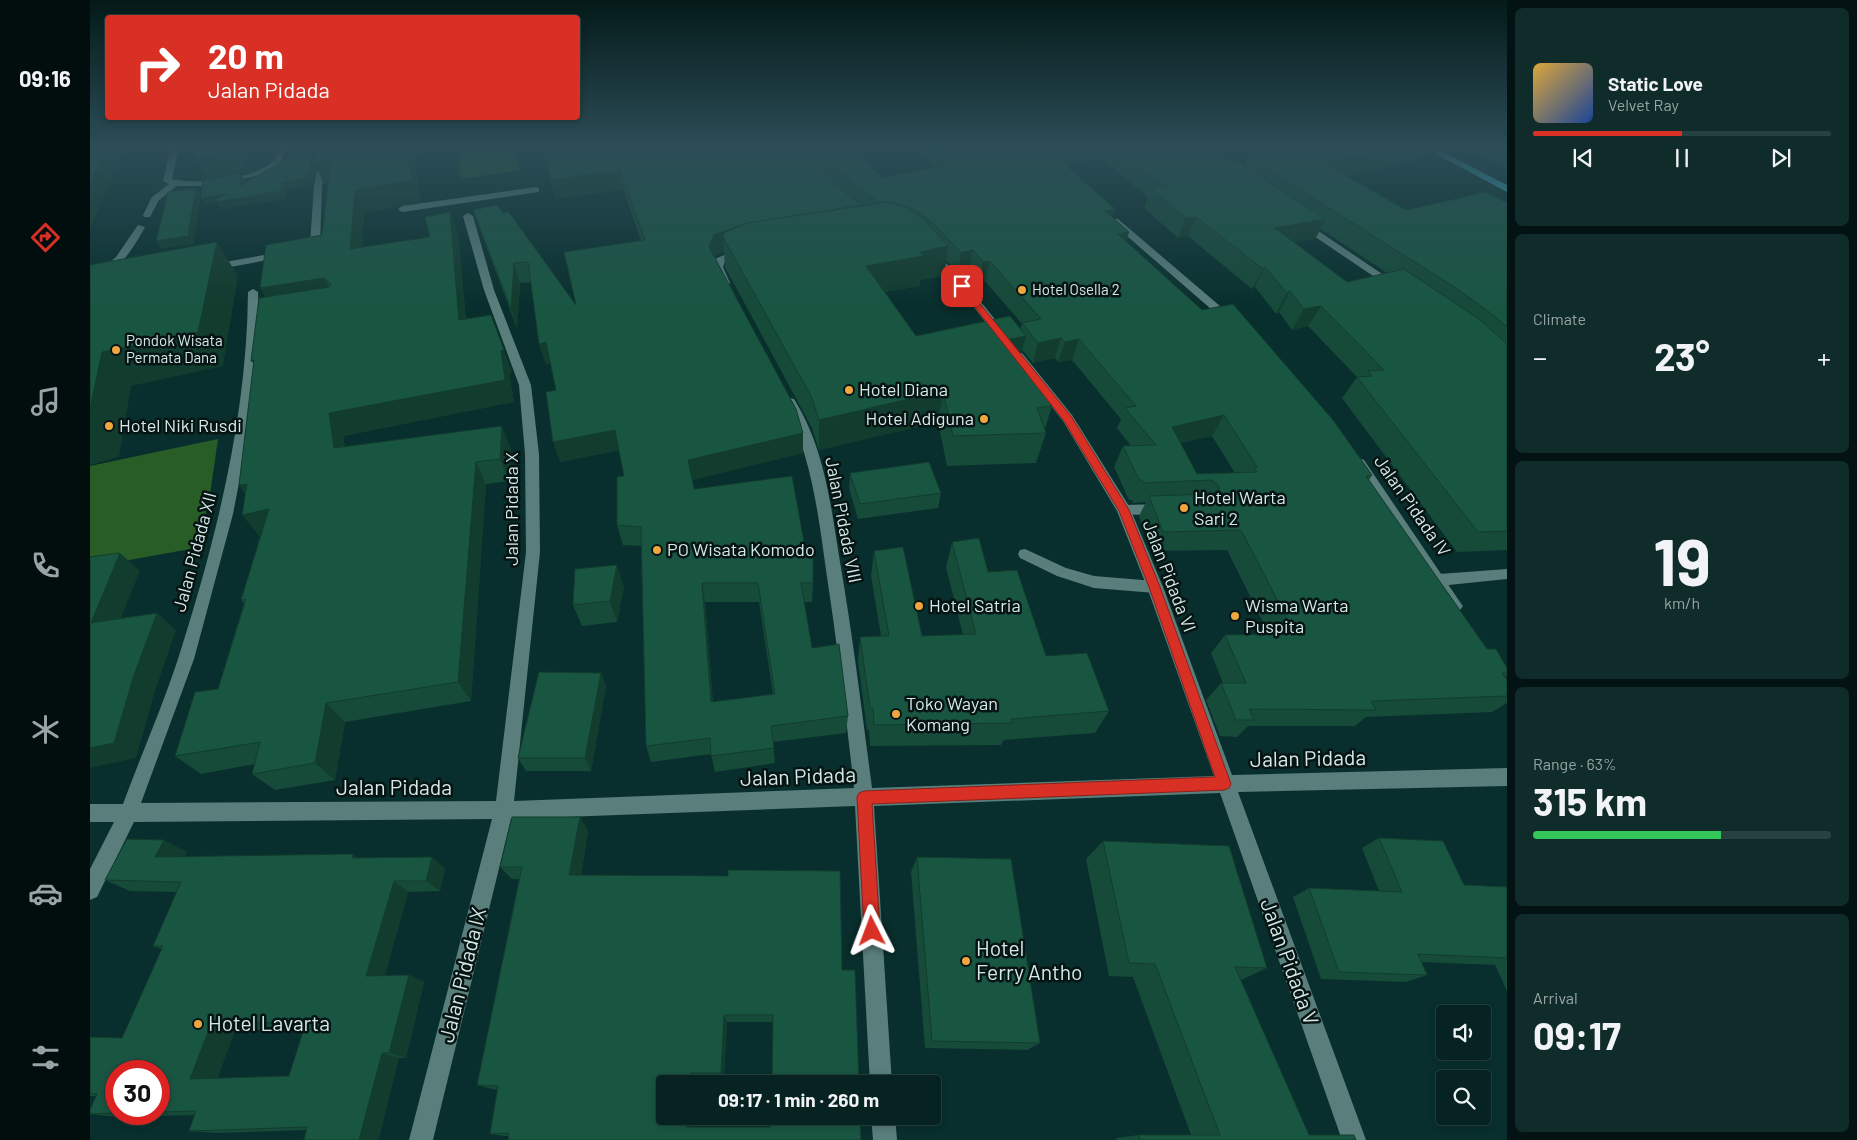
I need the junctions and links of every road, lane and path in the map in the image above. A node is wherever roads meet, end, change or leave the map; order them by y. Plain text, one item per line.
1 (155, 199) edge
2 (317, 199) edge
3 (474, 199) edge
4 (402, 210) dead end
5 (1101, 210) edge
6 (147, 215) dead end
7 (468, 216) dead end
8 (1290, 216) edge
9 (141, 227) dead end
10 (920, 242) edge
11 (753, 247) edge
12 (202, 269) edge
13 (93, 287) edge
14 (1404, 291) edge
15 (253, 292) dead end
16 (732, 297) edge
17 (1242, 331) edge
18 (785, 394) edge
19 (1350, 450) edge
20 (1171, 508) edge
21 (1124, 510) junction
22 (1025, 554) dead end
23 (1507, 574) edge
24 (1439, 580) junction
25 (1155, 587) junction
26 (1463, 620) edge
27 (1507, 777) edge
28 (1224, 784) junction
29 (864, 797) junction
30 (504, 810) junction
31 (129, 812) junction
32 (90, 813) edge
33 (90, 890) edge
34 (881, 1075) edge
35 (884, 1125) edge
36 (421, 1140) edge
37 (885, 1140) edge
38 (1354, 1140) edge

1 - 6 lane
2 - 12 lane
3 - 4 lane
5 - 17 street
7 - 30 street, Jalan Pidada X
8 - 14 street
9 - 13 lane
10 - 21 street, Jalan Pidada VI
11 - 16 street
15 - 31 street, Jalan Pidada XII
18 - 29 street, Jalan Pidada VIII
19 - 24 street, Jalan Pidada IV
20 - 21 lane
21 - 25 street, Jalan Pidada VI
22 - 25 lane
23 - 24 lane
24 - 26 street, Jalan Pidada IV
25 - 28 street, Jalan Pidada VI
27 - 28 street, Jalan Pidada
28 - 29 street, Jalan Pidada
28 - 38 street, Jalan Pidada V
29 - 30 street, Jalan Pidada
29 - 34 street, Jalan Pidada VIII
30 - 31 street, Jalan Pidada
30 - 36 street, Jalan Pidada IX
31 - 32 street, Jalan Pidada
31 - 33 street, Jalan Pidada XII
35 - 37 street

